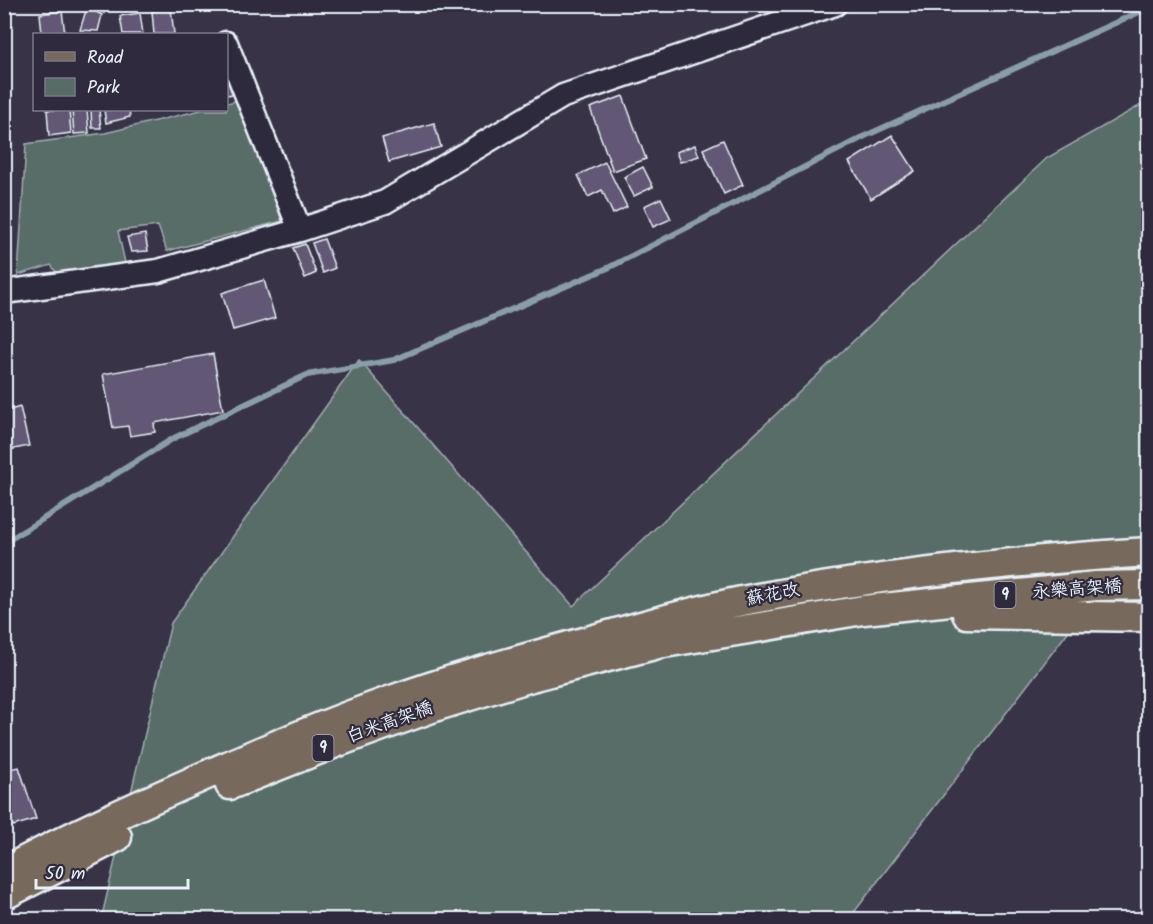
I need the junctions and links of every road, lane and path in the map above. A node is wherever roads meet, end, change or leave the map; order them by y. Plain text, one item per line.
1 (835, 4) edge
2 (228, 48) edge
3 (300, 230) junction
4 (4, 292) edge
5 (1149, 552) edge
6 (895, 576) joint
7 (1149, 585) edge
8 (863, 610) junction
9 (1149, 617) edge
10 (655, 634) junction
11 (4, 736) edge
12 (8, 751) dead end
13 (4, 872) edge
14 (4, 895) edge

1 - 3 lane
2 - 3 lane
3 - 4 lane
5 - 6 main road, 永樂高架橋 / 9
6 - 10 main road, 蘇花改 / 9
7 - 8 main road, 永樂高架橋 / 9
8 - 9 main road
8 - 10 main road, 蘇花改 / 9
10 - 13 main road, 白米高架橋 / 9
10 - 14 main road, 白米高架橋 / 9
11 - 12 path

